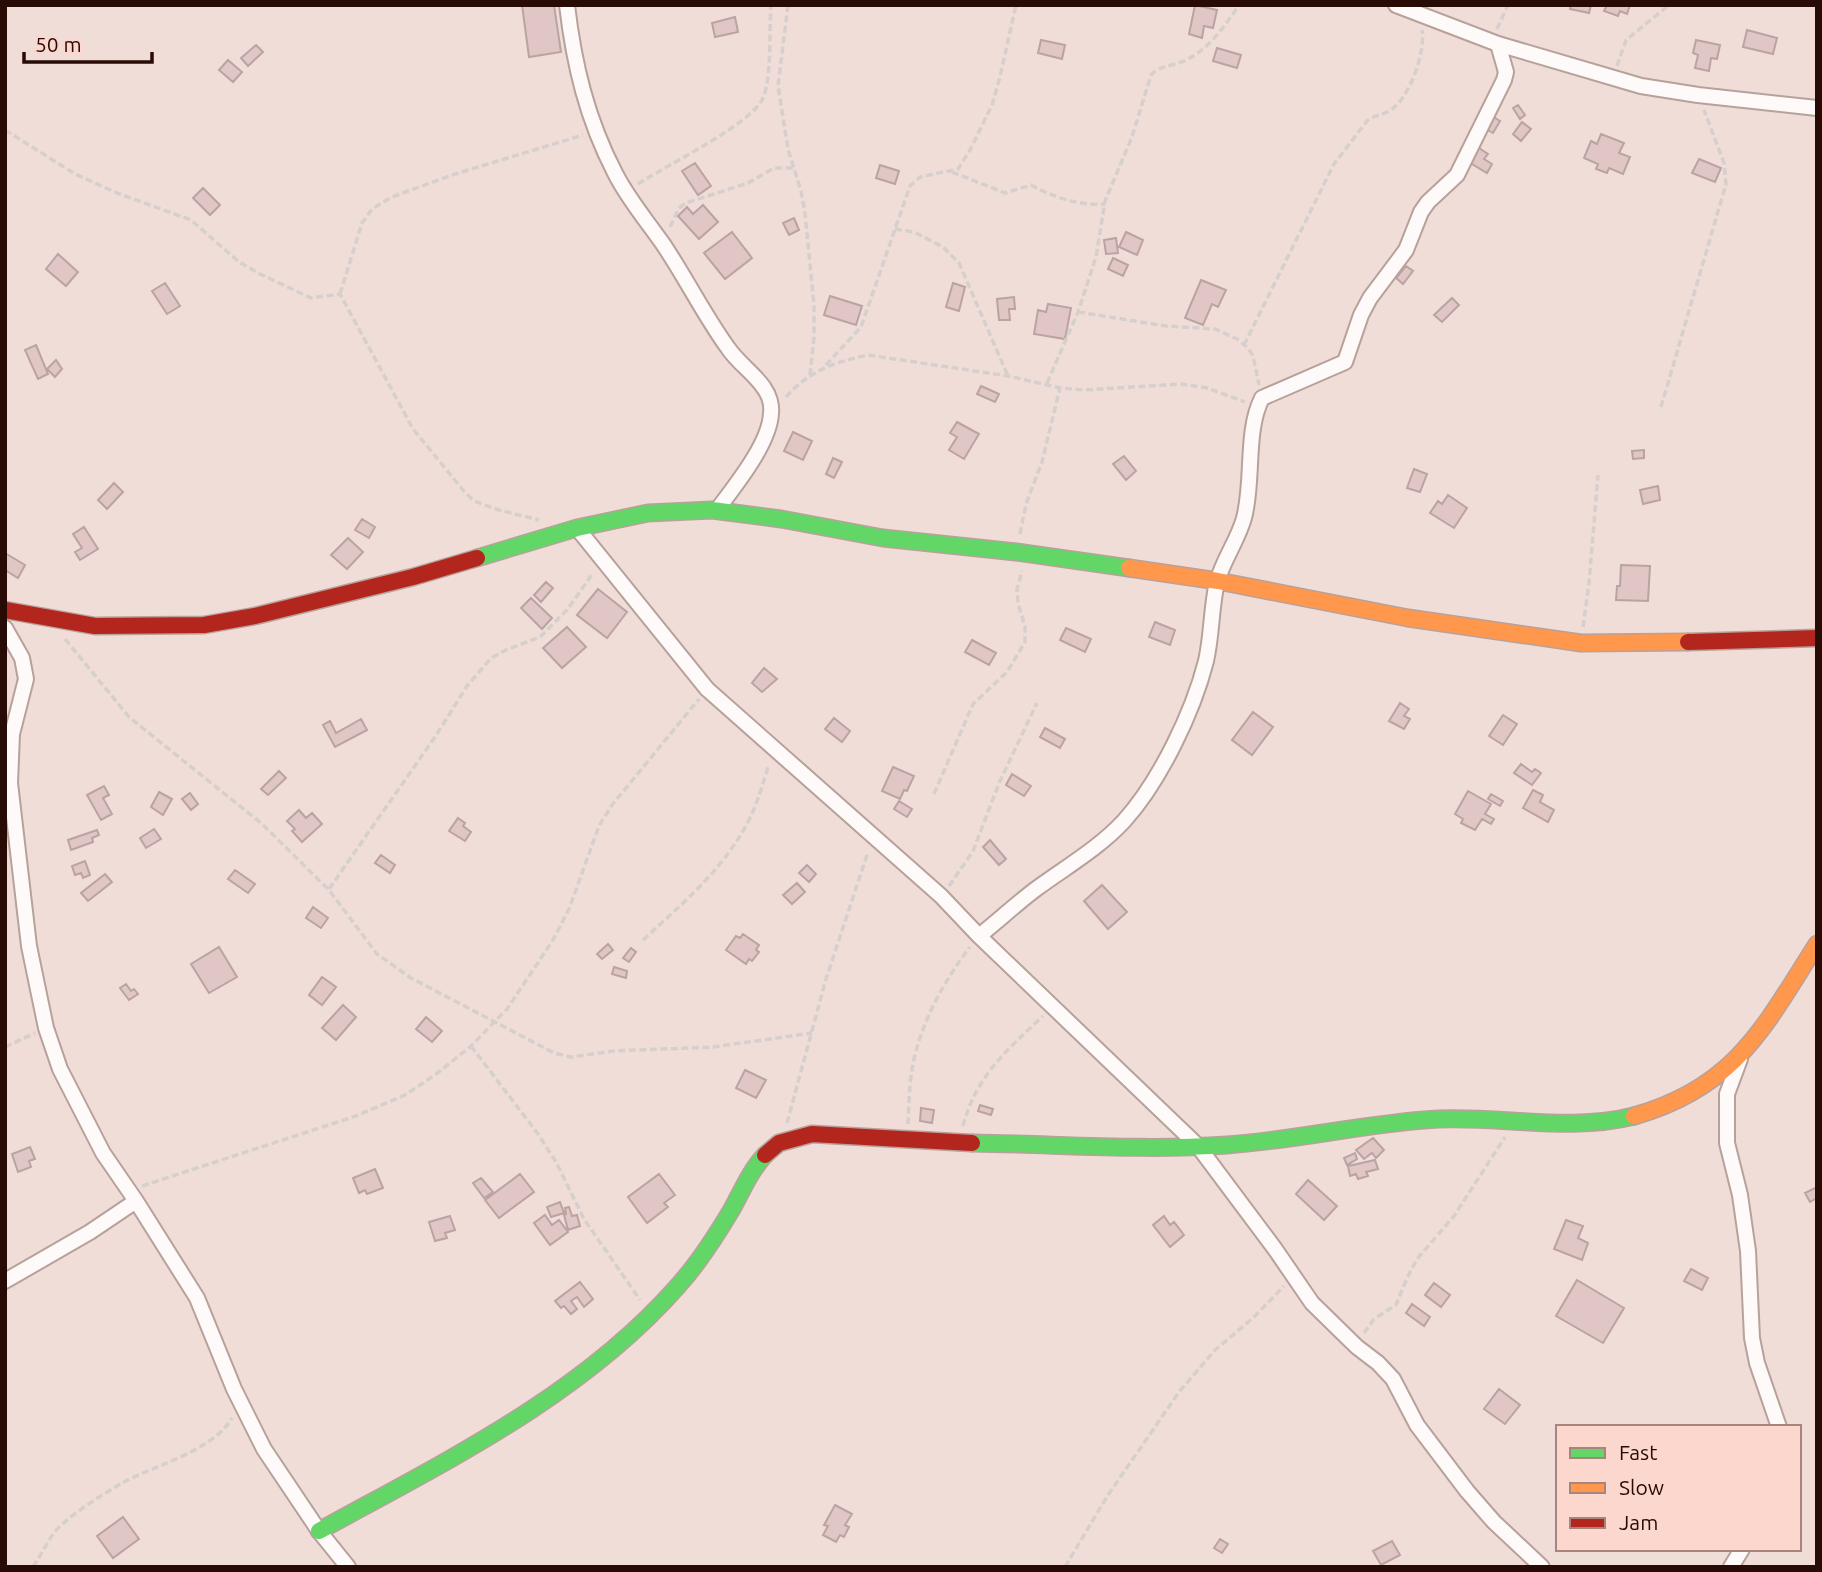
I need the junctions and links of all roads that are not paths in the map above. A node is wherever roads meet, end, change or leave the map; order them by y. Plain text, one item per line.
1 (567, 5) edge
2 (1396, 5) edge
3 (1495, 42) junction
4 (1817, 108) edge
5 (717, 510) junction
6 (570, 530) junction
7 (1218, 581) junction
8 (5, 610) edge
9 (5, 628) edge
10 (1817, 638) edge
11 (979, 936) junction
12 (1817, 944) edge
13 (1741, 1055) junction
14 (1198, 1146) junction
15 (132, 1195) junction
16 (5, 1281) edge
17 (1778, 1425) edge
18 (319, 1531) junction
19 (1741, 1551) edge
20 (348, 1567) edge
21 (1542, 1567) edge
22 (1731, 1567) edge

1 - 5 street
2 - 3 street
3 - 4 street
3 - 7 street
5 - 6 street
5 - 7 street
6 - 8 street
6 - 11 street
7 - 10 street
7 - 11 street
9 - 15 street
11 - 14 street
12 - 13 street
13 - 14 street
13 - 17 street
14 - 18 street
14 - 21 street
15 - 16 street
15 - 18 street
18 - 20 street
19 - 22 street

